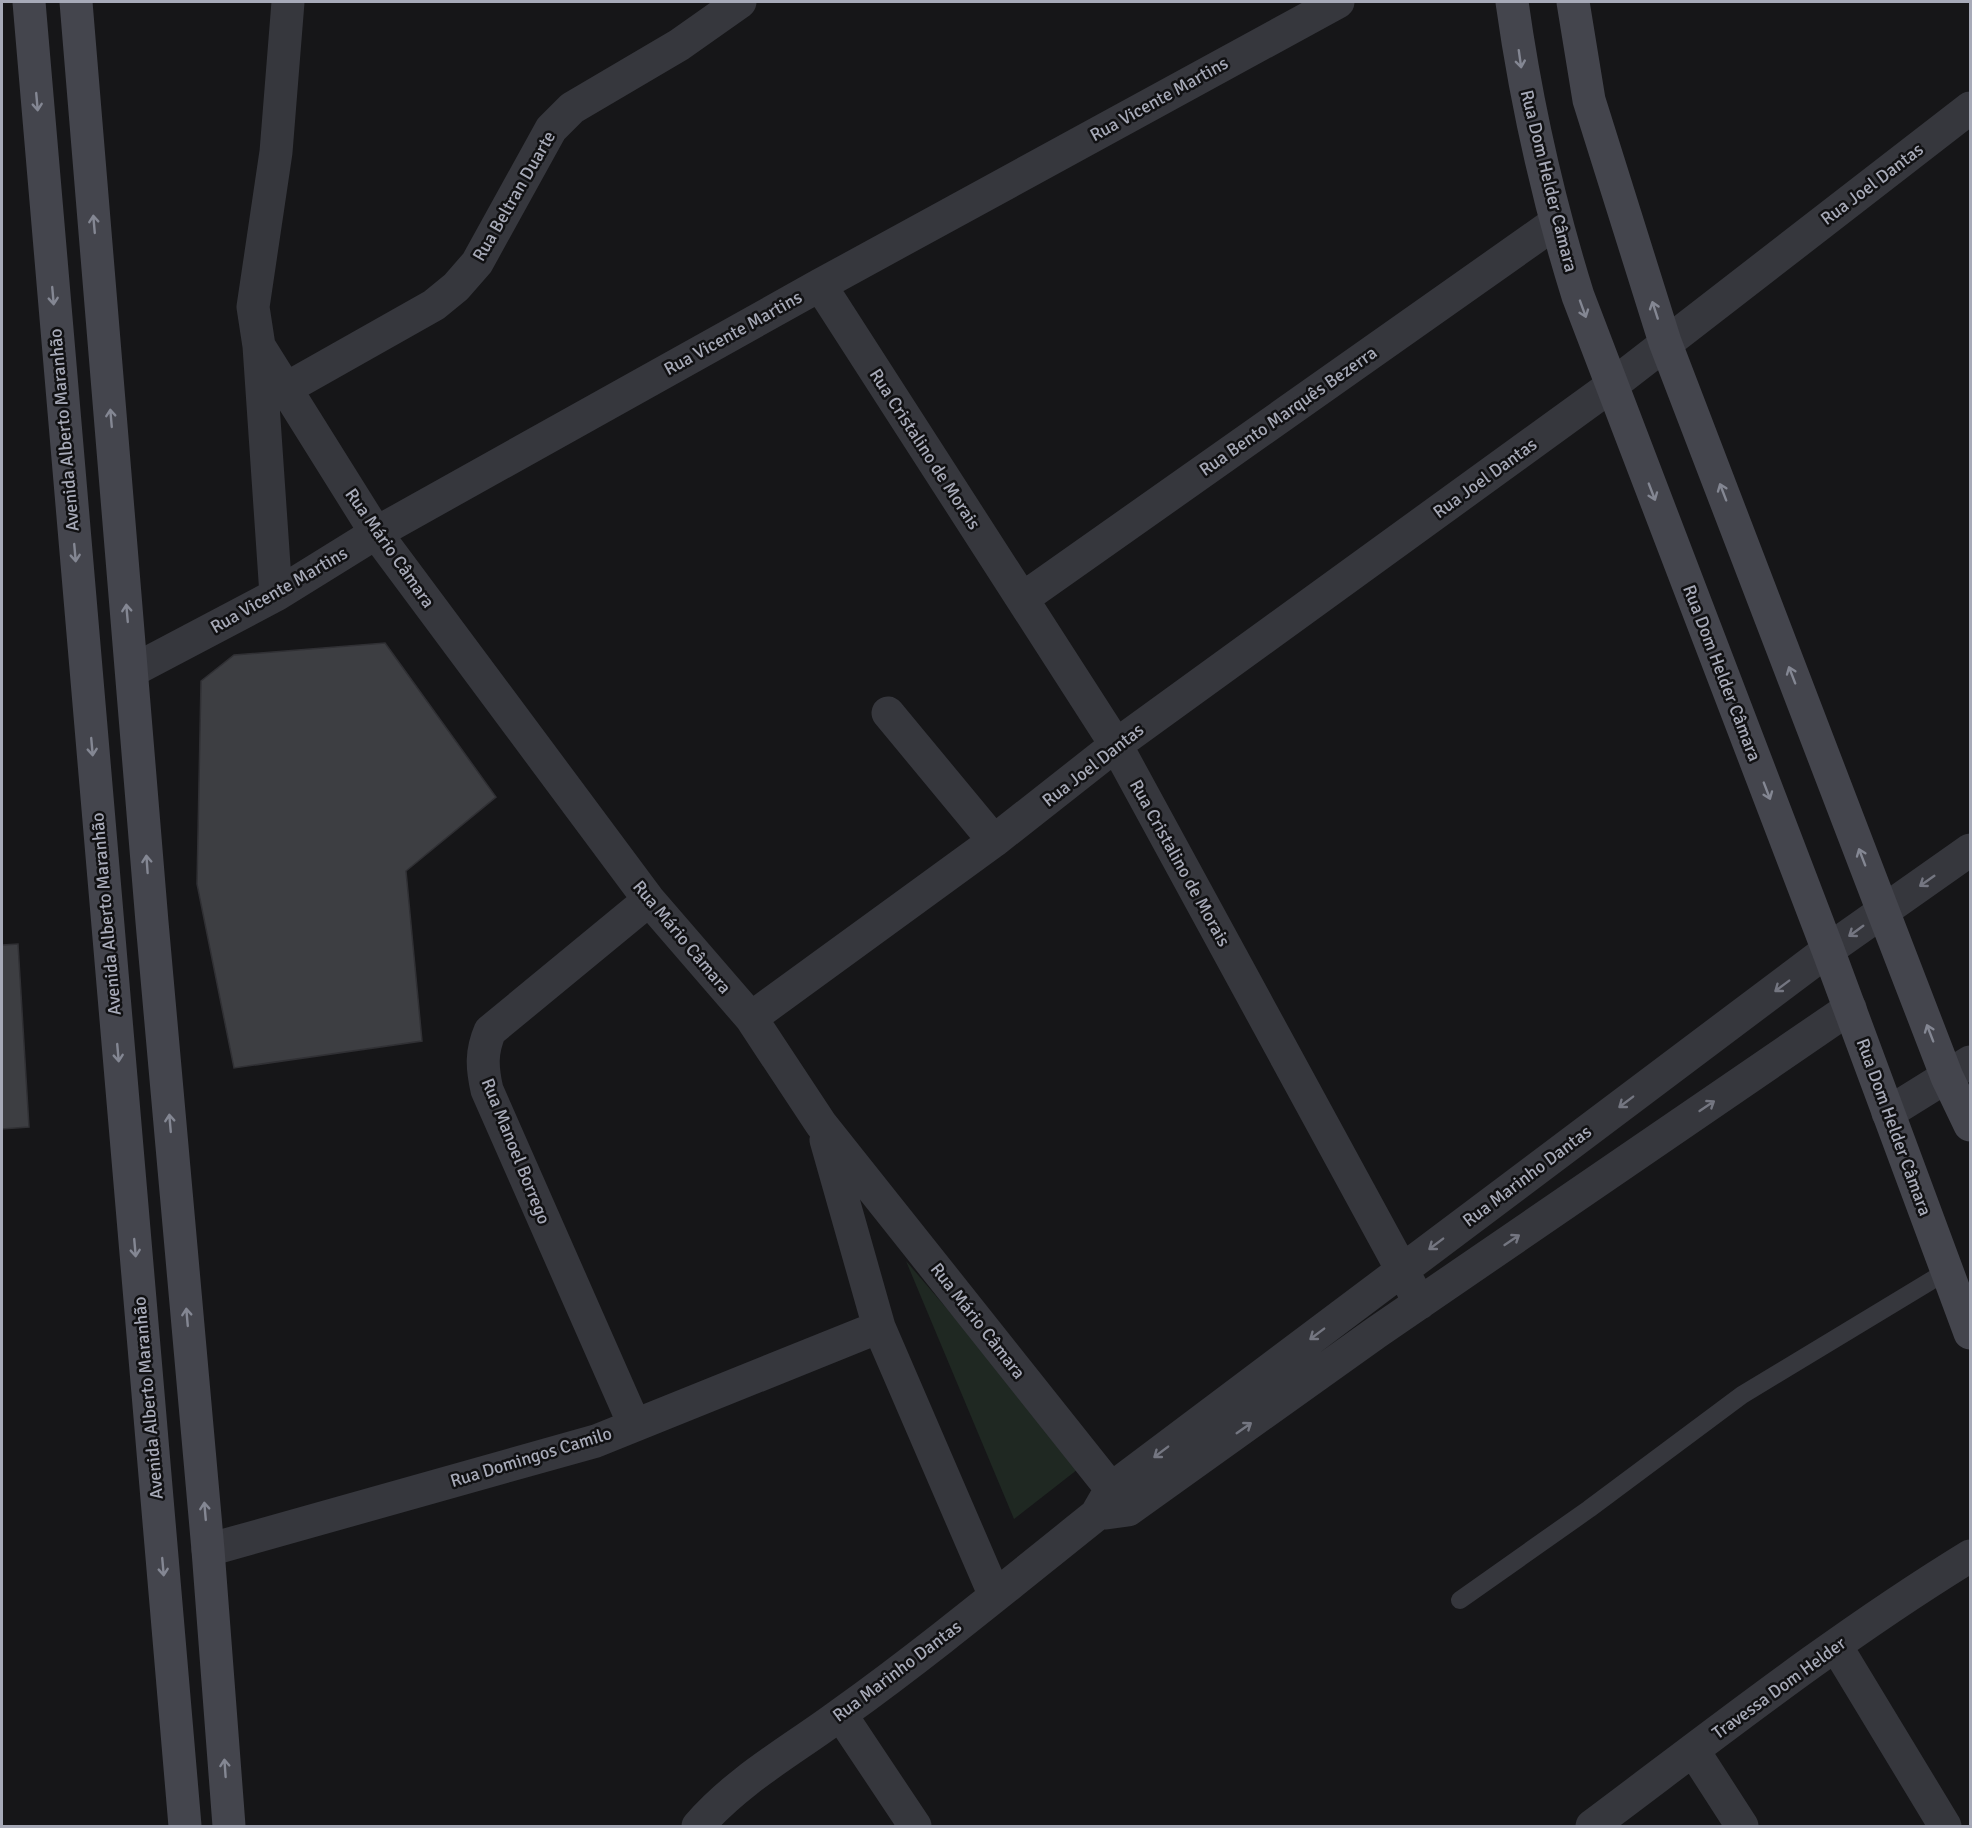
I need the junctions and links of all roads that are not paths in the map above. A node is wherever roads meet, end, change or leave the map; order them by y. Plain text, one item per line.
1 (29, 2) edge
2 (76, 2) edge
3 (288, 2) edge
4 (740, 2) edge
5 (1338, 2) edge
6 (1512, 2) edge
7 (1573, 2) edge
8 (80, 58) junction
9 (33, 64) junction
10 (1971, 108) edge
11 (1555, 223) junction
12 (820, 285) junction
13 (1665, 342) junction
14 (259, 346) junction
15 (1611, 386) junction
16 (287, 388) junction
17 (376, 533) junction
18 (276, 595) junction
19 (1022, 599) junction
20 (132, 671) junction
21 (888, 713) dead end
22 (1116, 745) junction
23 (994, 841) junction
24 (1971, 850) edge
25 (649, 900) junction
26 (1883, 911) junction
27 (152, 922) junction
28 (108, 932) junction
29 (1828, 951) junction
30 (1850, 1008) junction
31 (751, 1018) junction
32 (1959, 1069) edge
33 (1888, 1113) junction
34 (821, 1124) junction
35 (1971, 1125) edge
36 (1401, 1270) junction
37 (1947, 1271) junction
38 (1420, 1303) junction
39 (879, 1327) junction
40 (1971, 1333) edge
41 (634, 1424) junction
42 (1112, 1505) junction
43 (208, 1550) junction
44 (1971, 1556) edge
45 (995, 1596) junction
46 (1460, 1600) dead end
47 (1836, 1646) junction
48 (841, 1715) junction
49 (1693, 1750) junction
50 (185, 1827) edge
51 (229, 1827) edge
52 (698, 1827) edge
53 (915, 1827) edge
54 (1592, 1827) edge
55 (1742, 1827) edge
56 (1946, 1827) edge

1 - 9 main road, Avenida Alberto Maranhão
2 - 8 main road
3 - 14 street, Rua Mário Câmara
4 - 16 street, Rua Beltran Duarte
5 - 12 street, Rua Vicente Martins
6 -> 11 main road, Rua Dom Helder Câmara
13 -> 7 main road
8 - 9 main road
20 -> 8 main road
9 -> 28 main road, Avenida Alberto Maranhão
10 - 13 street, Rua Joel Dantas
11 -> 15 main road, Rua Dom Helder Câmara
11 - 19 street, Rua Bento Marquês Bezerra
12 - 17 street, Rua Vicente Martins
12 - 19 street, Rua Cristalino de Morais
13 - 15 street, Rua Joel Dantas
26 -> 13 main road
14 - 16 street, Rua Mário Câmara
14 - 18 street, Rua Mário Câmara
15 - 22 street, Rua Joel Dantas
15 -> 29 main road, Rua Dom Helder Câmara
16 - 17 street, Rua Mário Câmara
17 - 18 street, Rua Vicente Martins
17 - 25 street, Rua Mário Câmara
18 - 20 street, Rua Vicente Martins
19 - 22 street, Rua Cristalino de Morais
27 -> 20 main road
21 - 23 street
22 - 23 street, Rua Joel Dantas
22 - 36 street, Rua Cristalino de Morais
23 - 31 street, Rua Joel Dantas
24 -> 26 street, Rua Marinho Dantas
25 - 31 street, Rua Mário Câmara
25 - 41 street, Rua Manoel Borrego
26 -> 29 street, Rua Marinho Dantas
32 -> 26 main road
27 - 28 main road
43 -> 27 main road
28 -> 50 main road, Avenida Alberto Maranhão
29 - 30 main road, Rua Dom Helder Câmara
29 -> 36 street, Rua Marinho Dantas
30 - 33 main road, Rua Dom Helder Câmara
38 -> 30 street, Rua Marinho Dantas
31 - 34 street, Rua Mário Câmara
32 - 33 street
32 - 35 main road
33 - 37 main road, Rua Dom Helder Câmara
34 - 39 street
34 - 42 street, Rua Mário Câmara
36 - 38 street, Rua Cristalino de Morais
36 -> 42 street, Rua Marinho Dantas
37 - 40 main road, Rua Dom Helder Câmara
37 - 46 lane
42 -> 38 street, Rua Marinho Dantas
39 - 41 street, Rua Domingos Camilo
39 - 45 street
41 - 43 street, Rua Domingos Camilo
42 - 45 street, Rua Marinho Dantas
51 -> 43 main road
44 - 47 street, Travessa Dom Helder
45 - 48 street, Rua Marinho Dantas
47 - 49 street, Travessa Dom Helder
47 - 56 street
48 - 52 street, Rua Marinho Dantas
48 - 53 street
49 - 54 street, Travessa Dom Helder
49 - 55 street

